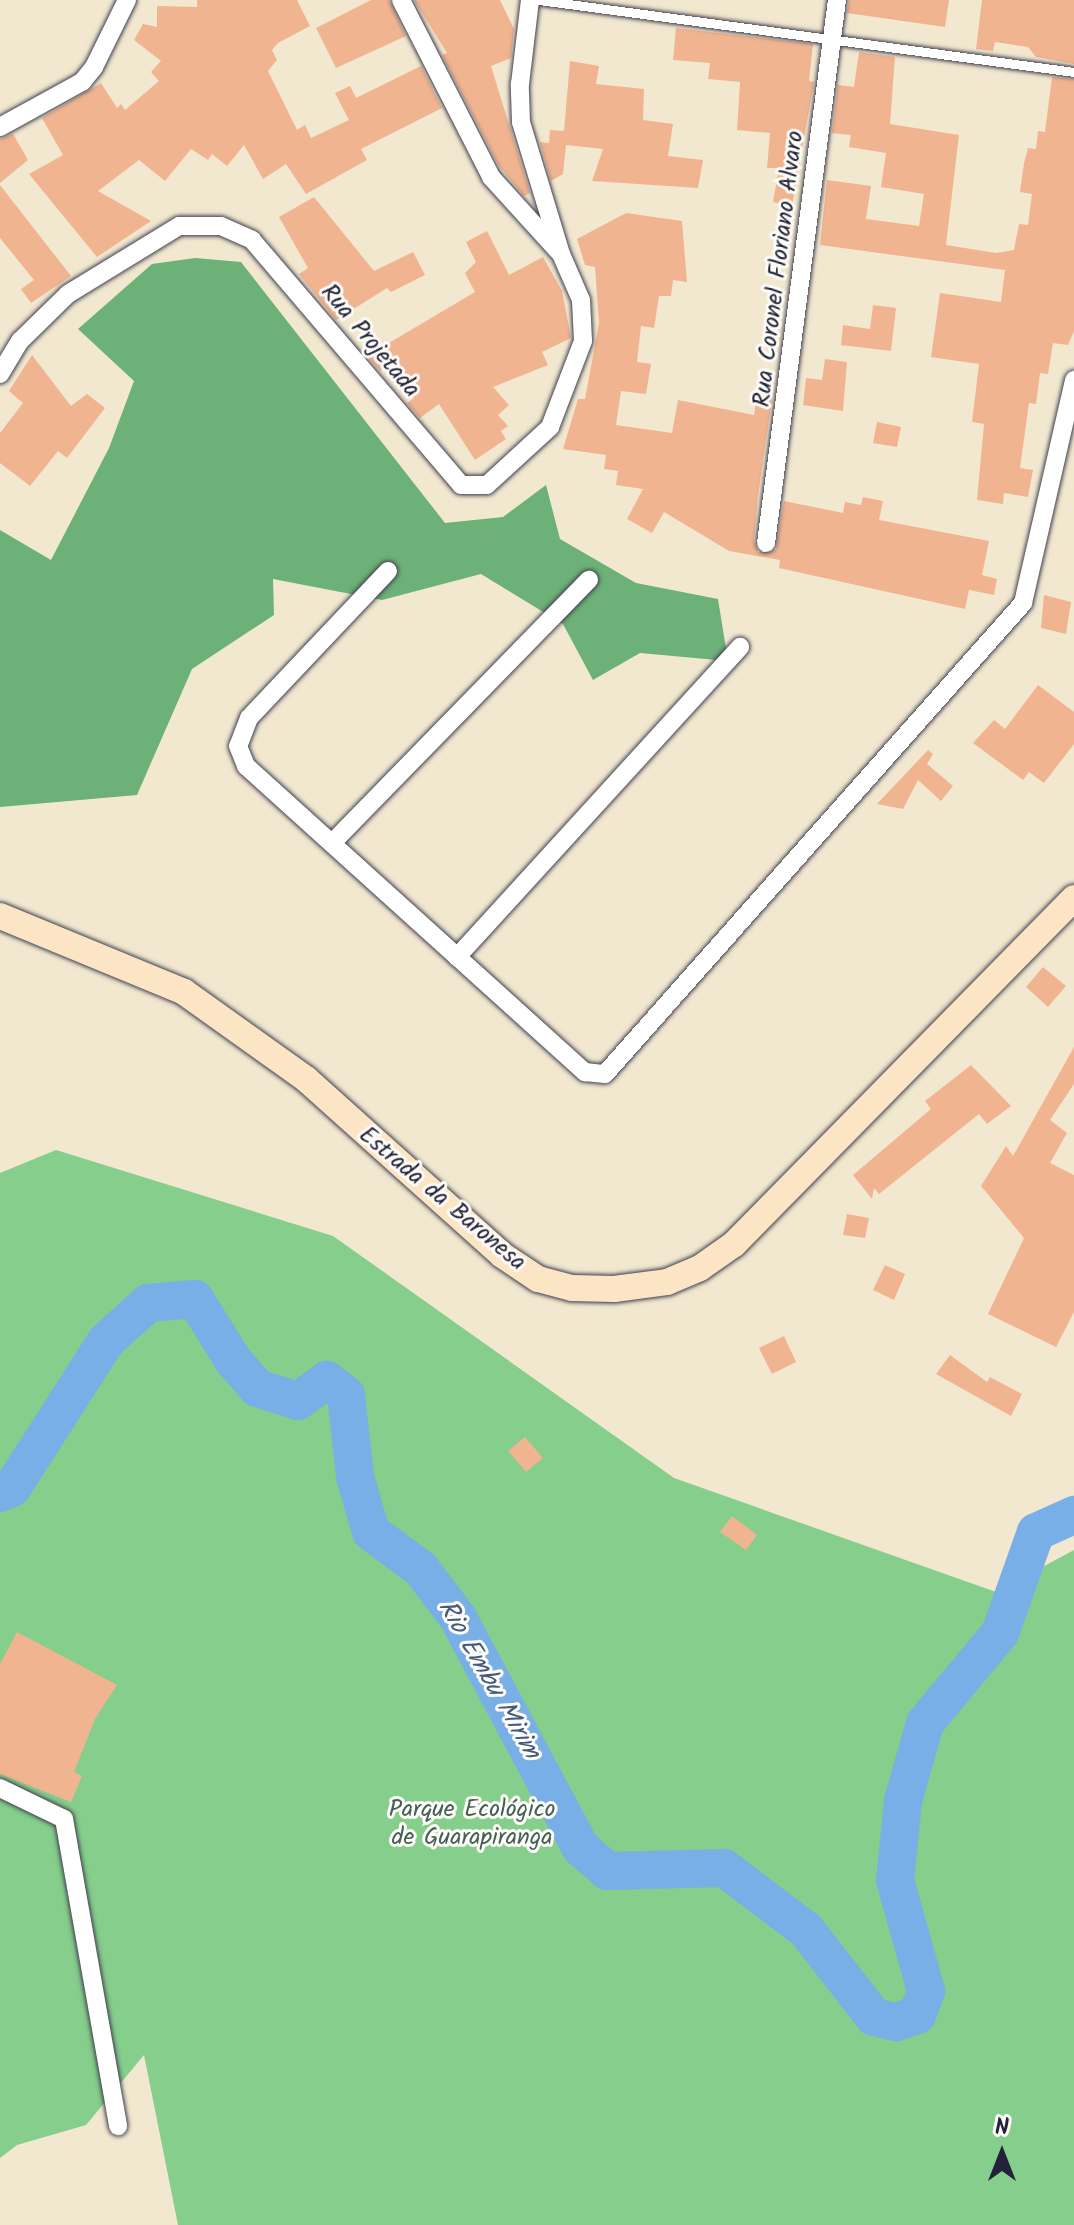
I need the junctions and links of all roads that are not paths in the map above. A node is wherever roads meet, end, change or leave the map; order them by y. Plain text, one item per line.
1 (127, 0) edge
2 (401, 0) edge
3 (530, 0) edge
4 (539, 0) edge
5 (837, 0) edge
6 (832, 37) junction
7 (1074, 72) edge
8 (0, 127) edge
9 (561, 254) junction
10 (0, 374) edge
11 (1074, 380) edge
12 (766, 543) dead end
13 (388, 571) dead end
14 (589, 580) dead end
15 (740, 647) dead end
16 (332, 843) junction
17 (1074, 898) edge
18 (0, 916) edge
19 (457, 957) junction
20 (0, 1788) edge
21 (118, 2126) dead end

1 - 8 street
2 - 9 street
3 - 9 street
4 - 6 lane
5 - 6 street, Rua Coronel Floriano Alvaro
6 - 7 lane
6 - 12 street, Rua Coronel Floriano Alvaro
9 - 10 street, Rua Projetada
11 - 19 street
13 - 16 street
14 - 16 street
15 - 19 street
16 - 19 street
17 - 18 main road, Estrada da Baronesa
20 - 21 street

